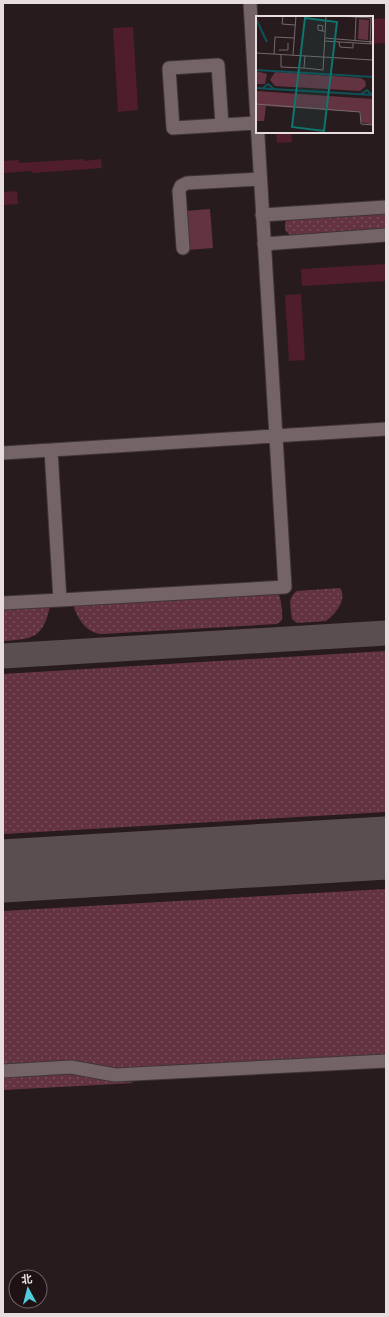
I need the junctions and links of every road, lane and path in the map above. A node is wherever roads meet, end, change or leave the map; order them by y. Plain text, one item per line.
1 (250, 3) edge
2 (256, 123) edge
3 (222, 125) junction
4 (257, 133) edge
5 (260, 179) junction
6 (386, 207) edge
7 (262, 215) junction
8 (386, 235) edge
9 (264, 244) junction
10 (183, 248) dead end
11 (386, 429) edge
12 (276, 436) junction
13 (51, 450) junction
14 (3, 453) edge
15 (60, 600) junction
16 (3, 604) edge
17 (386, 1061) edge
18 (3, 1071) edge

1 - 2 lane
2 - 3 lane
3 - 3 lane
4 - 5 lane
5 - 7 lane
5 - 10 lane
6 - 7 lane
7 - 9 lane
8 - 9 lane
9 - 12 lane
11 - 12 lane
12 - 13 lane
12 - 15 lane
13 - 14 lane
13 - 15 lane
15 - 16 lane
17 - 18 lane

